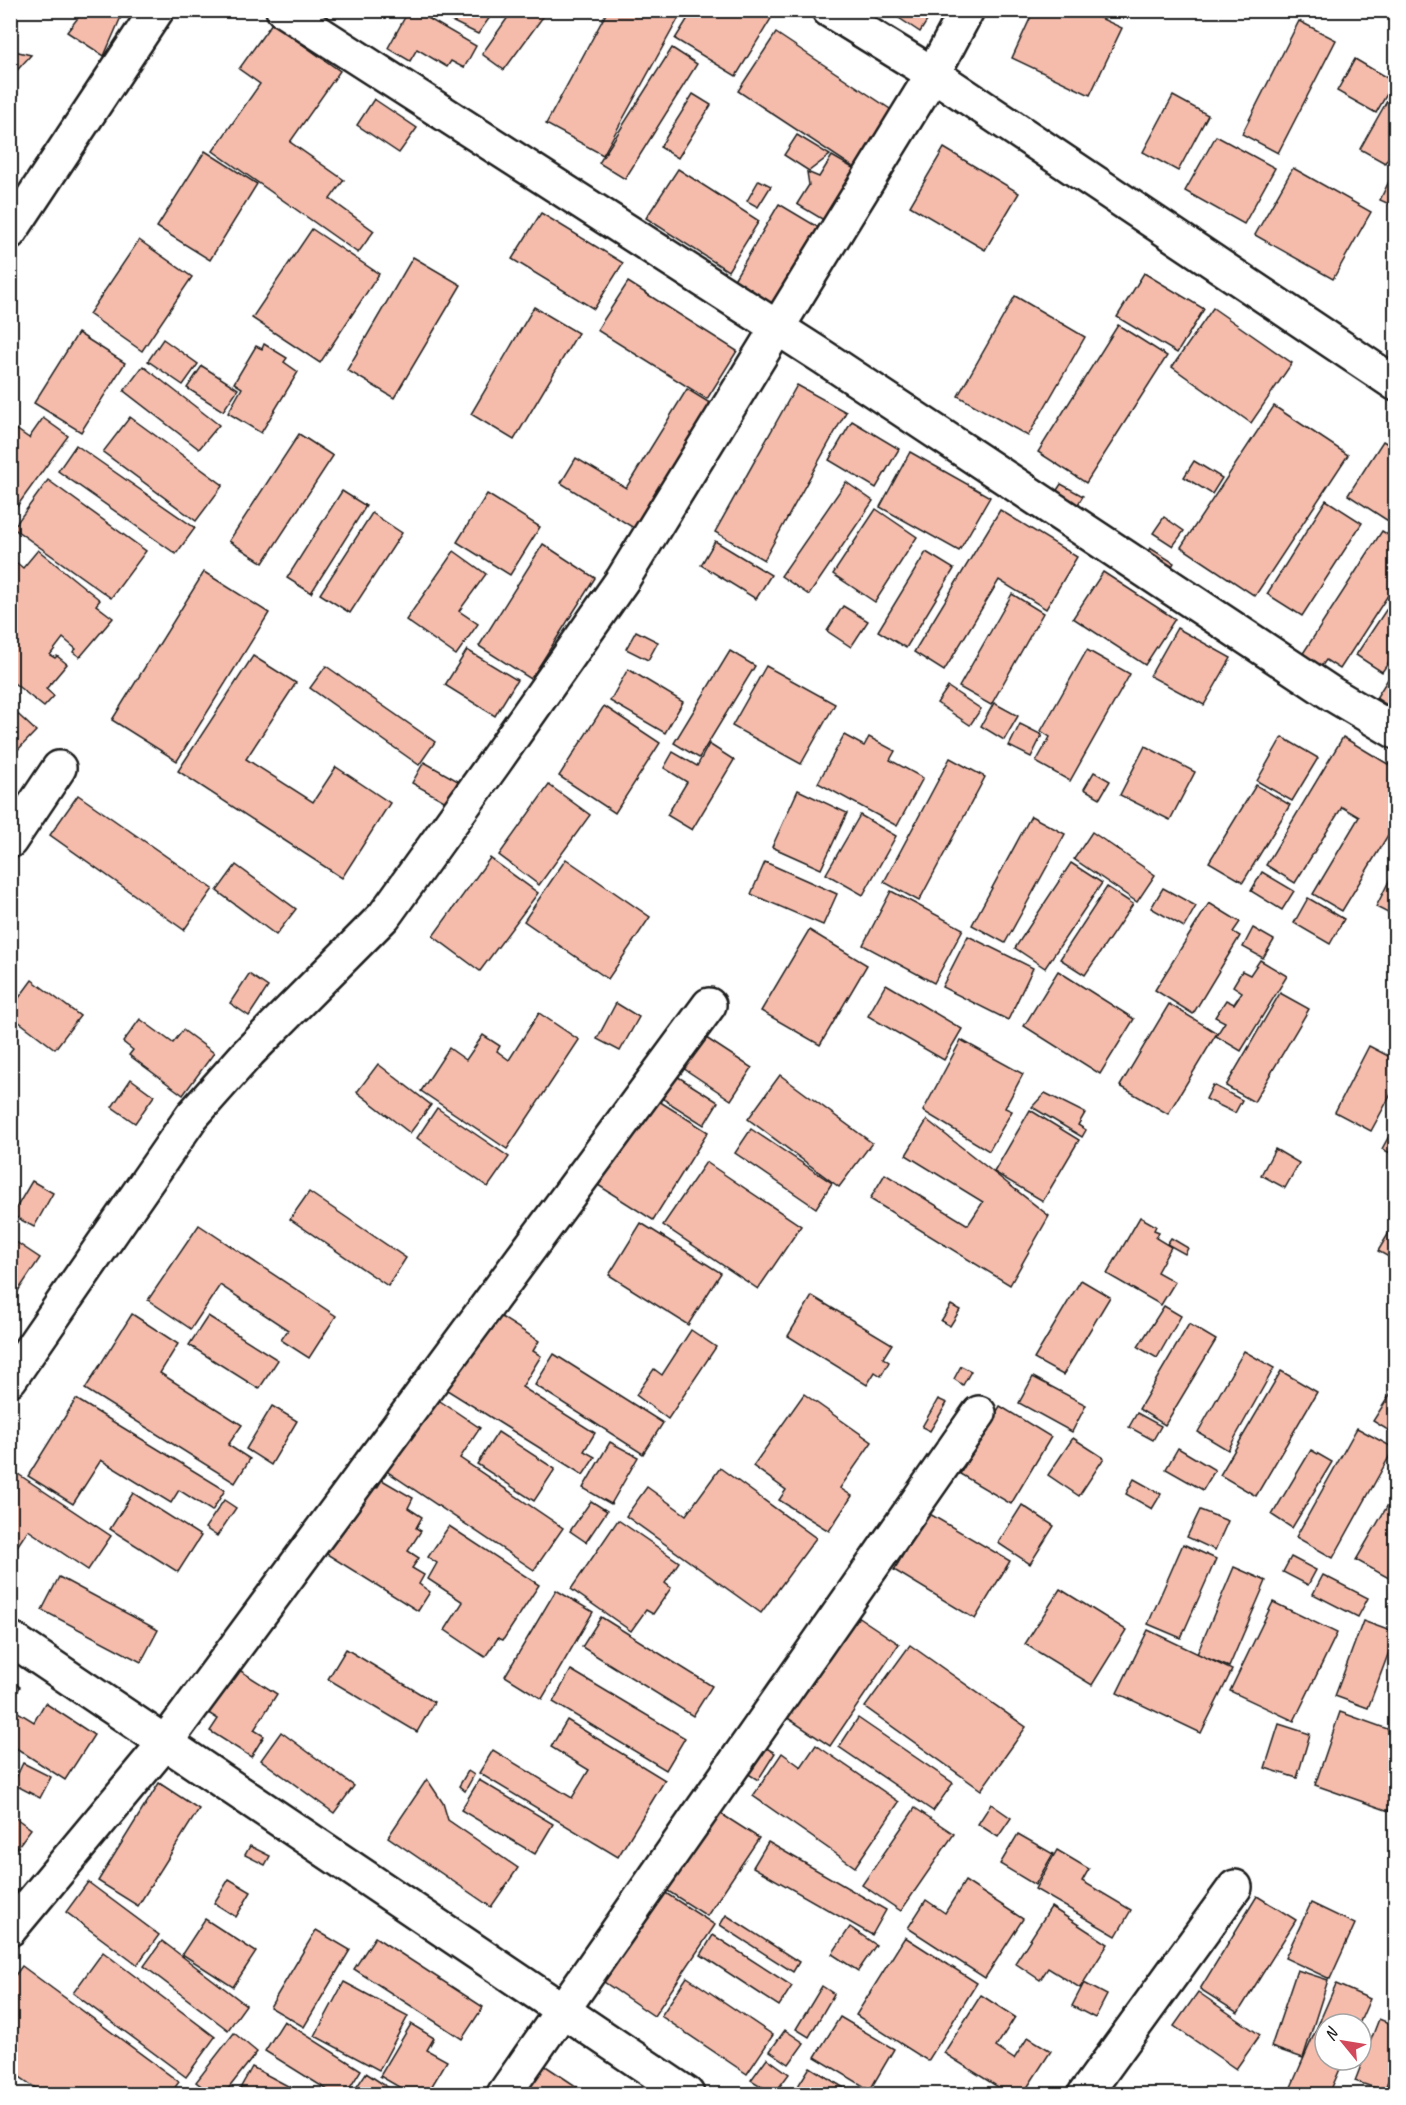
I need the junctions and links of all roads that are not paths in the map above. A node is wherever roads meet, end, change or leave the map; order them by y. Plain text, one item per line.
1 (157, 10) edge
2 (283, 10) edge
3 (829, 10) edge
4 (967, 10) edge
5 (933, 74) junction
6 (10, 232) edge
7 (778, 329) junction
8 (1395, 384) edge
9 (1395, 732) edge
10 (59, 768) dead end
11 (10, 842) edge
12 (709, 1005) dead end
13 (10, 1379) edge
14 (979, 1413) dead end
15 (10, 1638) edge
16 (164, 1744) junction
17 (1235, 1887) dead end
18 (10, 1929) edge
19 (564, 2011) junction
20 (504, 2094) edge
21 (687, 2094) edge
22 (1085, 2094) edge

1 - 6 street
2 - 7 street
3 - 5 street
4 - 5 street
5 - 7 street
5 - 8 street
7 - 9 street
7 - 13 street
10 - 11 street
12 - 16 street
14 - 19 street
15 - 16 street
16 - 18 street
16 - 19 street
17 - 22 street
19 - 20 street
19 - 21 street

